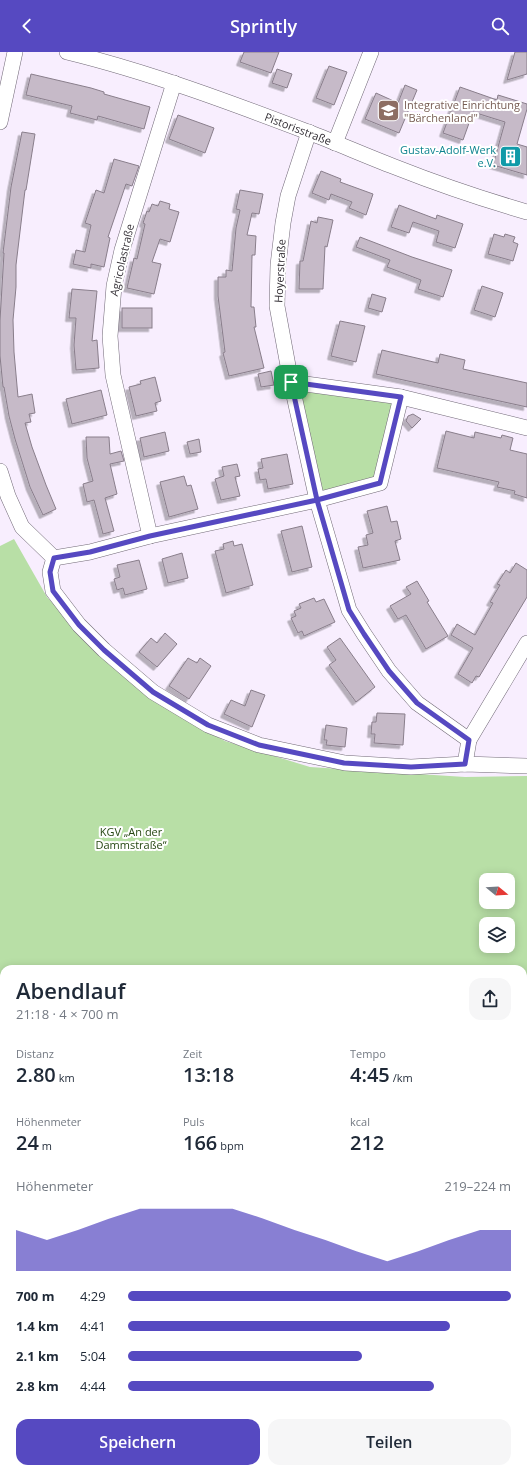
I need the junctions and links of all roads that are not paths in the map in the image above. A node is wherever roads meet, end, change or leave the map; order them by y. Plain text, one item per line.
1 (15, 52) edge
2 (66, 52) edge
3 (371, 52) edge
4 (174, 82) junction
5 (0, 122) edge
6 (310, 132) junction
7 (336, 143) junction
8 (527, 212) edge
9 (291, 382) junction
10 (401, 397) junction
11 (527, 428) edge
12 (0, 471) edge
13 (317, 500) junction
14 (150, 536) junction
15 (54, 558) junction
16 (527, 643) edge
17 (469, 740) junction
18 (465, 764) junction
19 (527, 766) edge

1 - 5 street
2 - 4 street, Pistorisstraße
3 - 7 street
4 - 6 street, Pistorisstraße
4 - 14 street, Agricolastraße
6 - 7 street, Pistorisstraße
6 - 9 street, Hoyerstraße
7 - 8 street, Pistorisstraße
9 - 10 street
9 - 13 street, Hoyerstraße
10 - 11 street
10 - 13 street
12 - 15 street
13 - 14 street
13 - 17 street, Hoyerstraße
14 - 15 street
15 - 18 street
16 - 17 street
17 - 18 street
18 - 19 street

